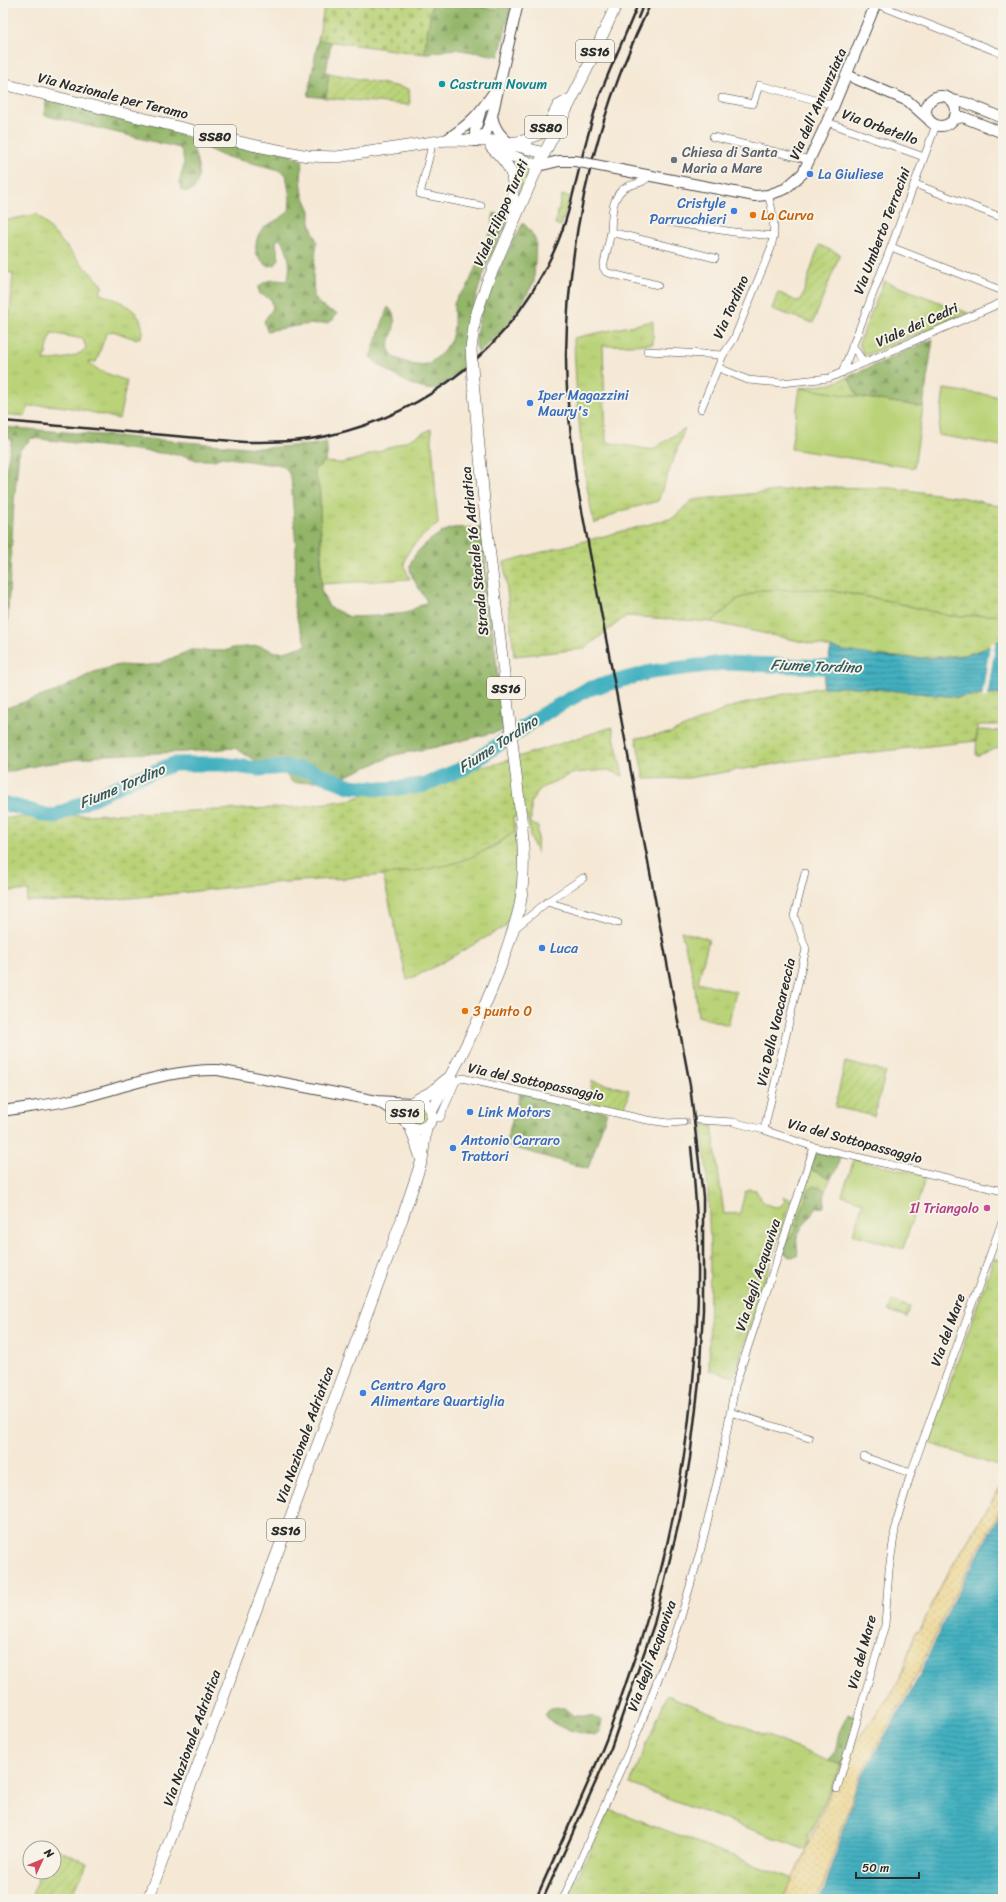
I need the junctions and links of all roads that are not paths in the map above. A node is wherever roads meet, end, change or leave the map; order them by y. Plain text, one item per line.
1 (518, 3) edge
2 (617, 3) edge
3 (875, 3) edge
4 (1003, 54) edge
5 (847, 75) junction
6 (3, 84) edge
7 (500, 84) junction
8 (933, 97) junction
9 (572, 98) junction
10 (722, 98) dead end
11 (952, 100) junction
12 (908, 101) junction
13 (834, 105) junction
14 (480, 113) junction
15 (492, 116) junction
16 (927, 118) junction
17 (1003, 118) edge
18 (954, 119) junction
19 (827, 122) junction
20 (936, 125) junction
21 (1003, 133) edge
22 (712, 137) dead end
23 (446, 140) junction
24 (476, 140) junction
25 (431, 142) junction
26 (509, 143) junction
27 (491, 147) junction
28 (544, 153) junction
29 (924, 157) junction
30 (810, 160) junction
31 (575, 161) junction
32 (538, 166) junction
33 (648, 176) junction
34 (915, 184) junction
35 (768, 196) junction
36 (481, 206) dead end
37 (1003, 218) edge
38 (668, 222) dead end
39 (513, 223) junction
40 (611, 232) junction
41 (774, 236) junction
42 (891, 247) junction
43 (715, 258) dead end
44 (487, 283) joint
45 (658, 285) dead end
46 (1003, 291) edge
47 (1003, 302) edge
48 (852, 345) junction
49 (647, 351) dead end
50 (724, 355) junction
51 (864, 363) junction
52 (719, 368) junction
53 (842, 373) junction
54 (700, 410) dead end
55 (521, 817) joint
56 (805, 873) dead end
57 (583, 878) dead end
58 (547, 902) junction
59 (618, 923) dead end
60 (515, 924) junction
61 (451, 1077) junction
62 (378, 1101) junction
63 (412, 1102) junction
64 (3, 1111) edge
65 (430, 1118) junction
66 (699, 1120) tunnel mouth
67 (683, 1122) tunnel mouth
68 (408, 1125) junction
69 (764, 1130) junction
70 (814, 1147) junction
71 (422, 1160) junction
72 (1003, 1191) edge
73 (1003, 1219) edge
74 (730, 1412) junction
75 (809, 1438) dead end
76 (864, 1457) dead end
77 (911, 1473) junction
78 (837, 1789) dead end
79 (148, 1899) edge
80 (563, 1899) edge

1 - 7 street
2 - 9 main road, Viale Filippo Turati / SS16
3 - 4 street
3 - 5 street, Via dell'Annunziata
5 - 12 street
5 - 13 street, Via dell'Annunziata
6 - 25 main road, Via Nazionale per Teramo / SS80
7 - 14 street
7 - 15 street
8 - 11 street
8 - 12 street
8 - 16 street
9 - 26 main road, Via Nazionale per Teramo / SS80
9 - 28 main road, Viale Filippo Turati / SS16
10 - 13 street
11 - 17 street
11 - 18 street
12 - 16 street
13 - 19 street, Via dell'Annunziata
14 - 23 street
14 - 24 street
15 - 24 street
15 - 26 street
16 - 20 street
18 - 20 street
18 - 21 street
19 - 29 street, Via Orbetello
19 - 30 street, Via dell'Annunziata
20 - 29 street, Via Umberto Terracini
22 - 30 street
23 - 24 main road, Via Nazionale per Teramo / SS80
23 - 25 main road, Via Nazionale per Teramo / SS80
24 - 26 main road, Via Nazionale per Teramo / SS80
24 - 27 main road, Via Nazionale per Teramo / SS80
25 - 36 street
26 - 28 main road, Via Nazionale per Teramo / SS80
27 - 32 main road, Via Nazionale per Teramo / SS80
27 - 39 main road, Via Nazionale per Teramo / SS80
28 - 31 street, Via dell'Annunziata
28 - 32 main road, Viale Filippo Turati / SS16
29 - 34 street, Via Umberto Terracini
30 - 35 street, Via dell'Annunziata
31 - 32 street, Via dell'Annunziata
31 - 33 street, Via dell'Annunziata, bridge
32 - 39 main road, Viale Filippo Turati / SS16
33 - 35 street, Via dell'Annunziata
33 - 40 street
34 - 37 street
34 - 42 street, Via Umberto Terracini
35 - 41 street, Via Tordino
38 - 41 street
39 - 44 main road, Viale Filippo Turati / SS16
40 - 43 street
40 - 45 street
41 - 50 street, Via Tordino
42 - 46 street
42 - 48 street, Via Umberto Terracini
44 - 55 main road, Strada Statale 16 Adriatica / SS16, bridge
47 - 51 street, Viale dei Cedri
48 - 51 street
48 - 53 street, Via Umberto Terracini
49 - 50 street, Via Tordino
50 - 52 street
51 - 53 street, Viale dei Cedri
52 - 53 street
52 - 54 street
55 - 60 main road, Via Nazionale Adriatica / SS16
56 - 69 street, Via Della Vaccareccia
57 - 58 street
58 - 59 street
58 - 60 street
60 - 61 main road, Via Nazionale Adriatica / SS16
61 - 63 main road, Via Nazionale Adriatica / SS16
61 - 65 main road, Via Nazionale Adriatica / SS16
62 - 63 street
62 - 64 street
62 - 68 street
63 - 65 main road, SS16
63 - 68 main road, SS16
65 - 67 street, Via del Sottopassaggio
65 - 68 main road, SS16
65 - 71 main road, Via Nazionale Adriatica / SS16
66 - 69 street, Via del Sottopassaggio
68 - 71 main road, SS16
69 - 70 street, Via del Sottopassaggio
70 - 72 street, Via del Sottopassaggio
70 - 74 street, Via degli Acquaviva
71 - 79 main road, Via Nazionale Adriatica / SS16
73 - 77 street, Via del Mare
74 - 75 street
74 - 80 street, Via degli Acquaviva
76 - 77 street
77 - 78 street, Via del Mare

